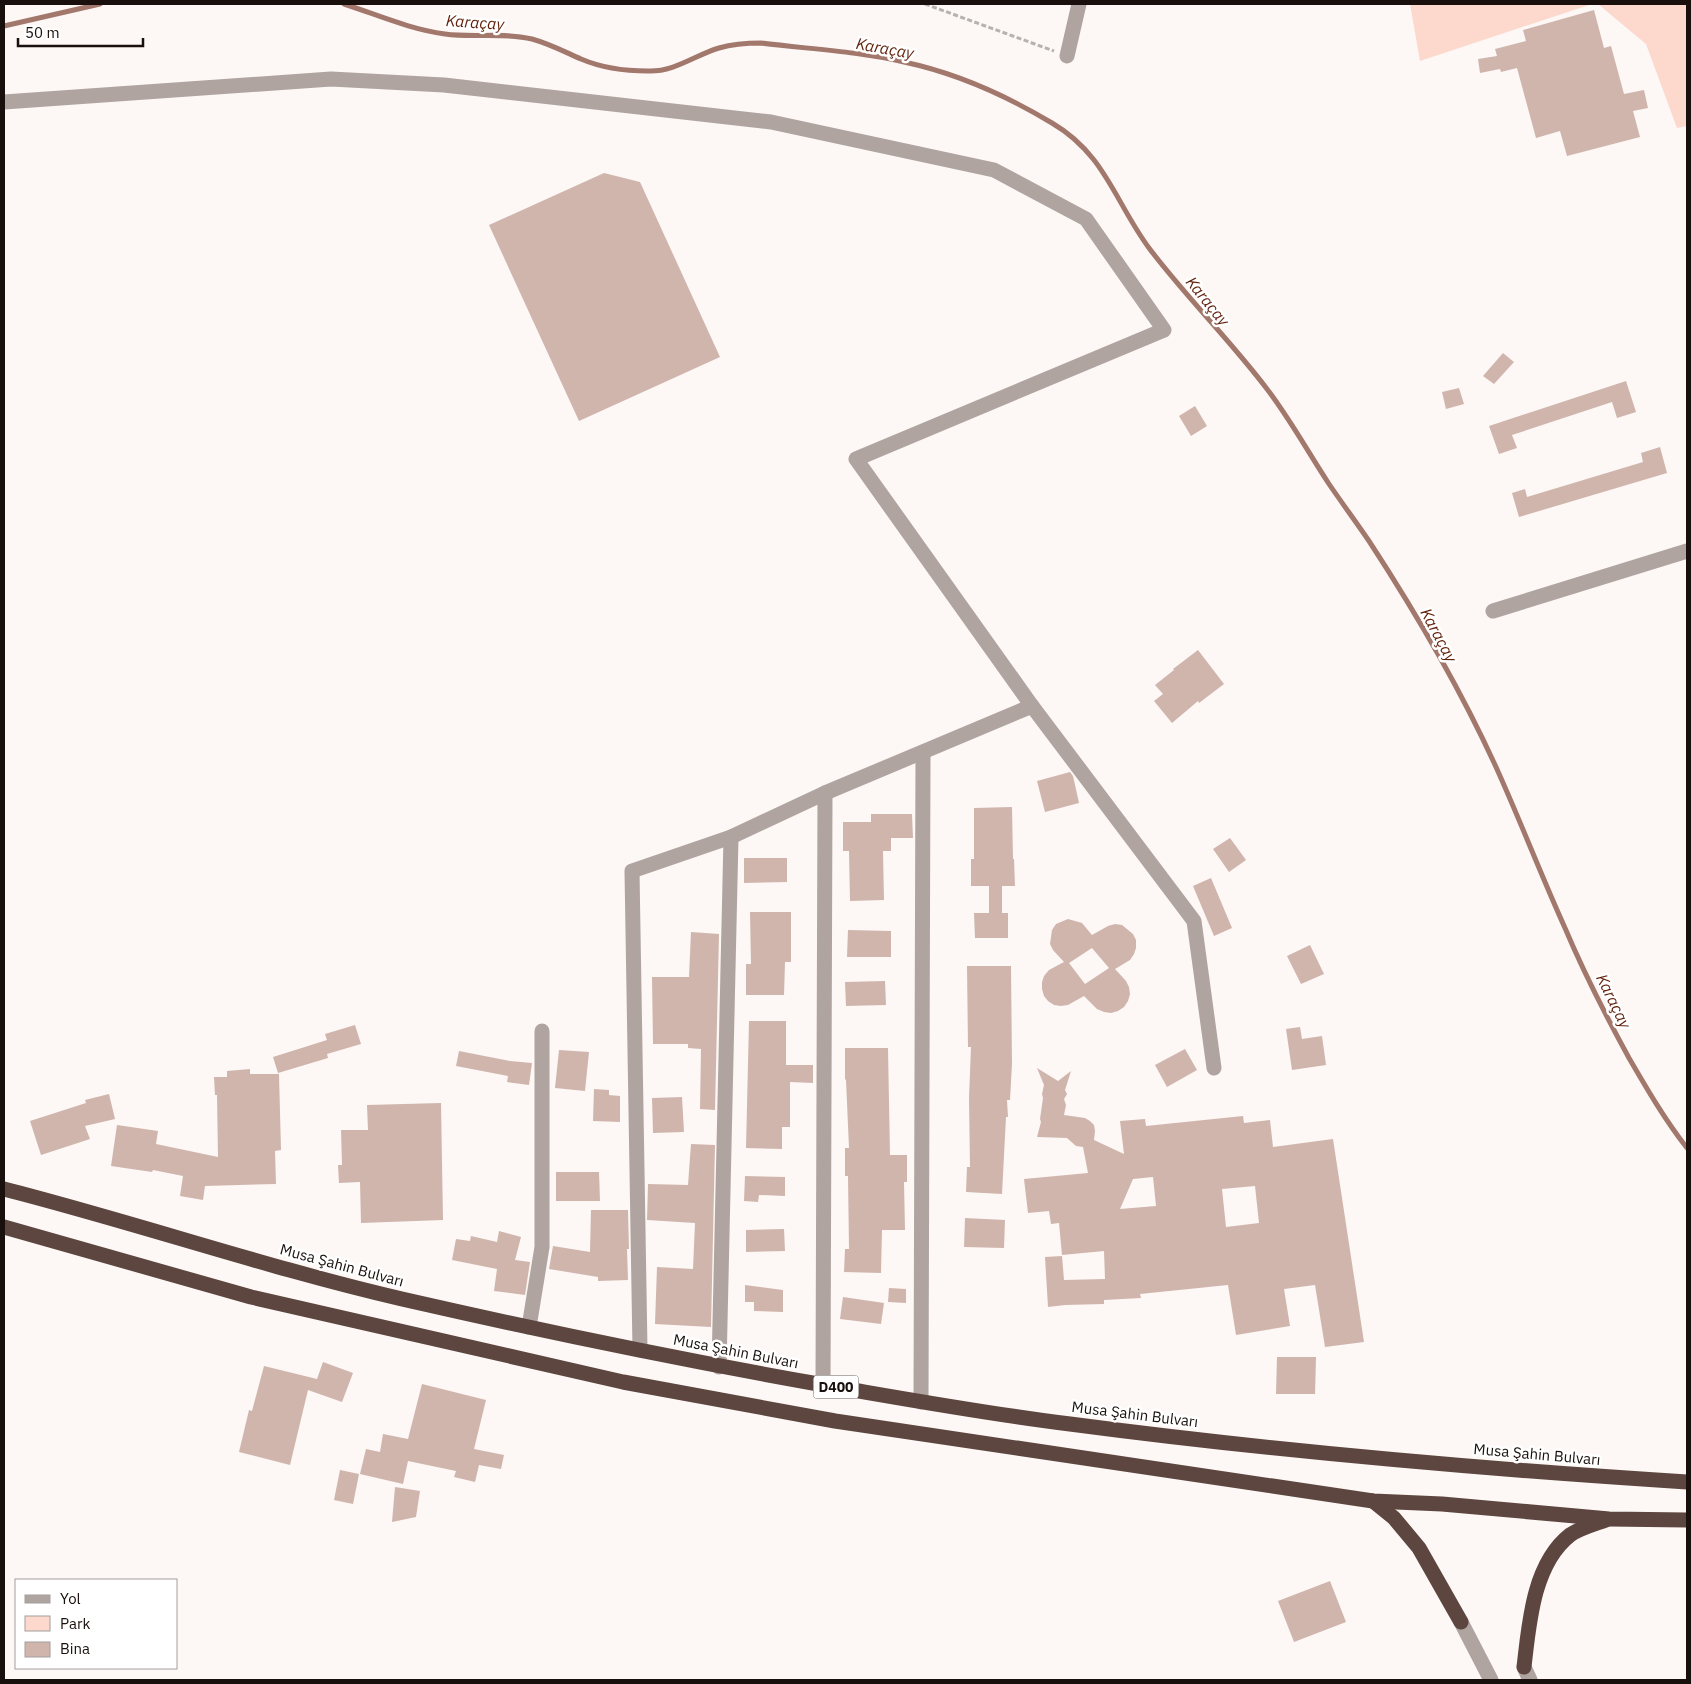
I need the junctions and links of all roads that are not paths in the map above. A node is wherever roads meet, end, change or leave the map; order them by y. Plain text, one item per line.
1 (1079, 4) edge
2 (1067, 56) road end
3 (4, 102) edge
4 (1687, 552) edge
5 (1493, 611) dead end
6 (1032, 706) junction
7 (923, 753) junction
8 (824, 793) junction
9 (731, 837) junction
10 (542, 1031) dead end
11 (1214, 1068) dead end
12 (4, 1189) edge
13 (4, 1227) edge
14 (529, 1327) junction
15 (640, 1350) junction
16 (719, 1367) junction
17 (823, 1385) junction
18 (921, 1402) junction
19 (1687, 1482) edge
20 (1373, 1501) junction
21 (1609, 1519) junction
22 (1687, 1520) edge
23 (1461, 1622) joint
24 (1527, 1674) edge
25 (1490, 1680) edge

1 - 2 street
3 - 6 street
4 - 5 street
6 - 7 street
6 - 11 street
7 - 8 street
7 - 18 street
8 - 9 street
8 - 17 street
9 - 15 street
9 - 16 street
10 - 14 street
12 - 14 highway, Musa Şahin Bulvarı / D400
13 - 20 highway, D400
14 - 15 highway, Musa Şahin Bulvarı / D400
15 - 16 highway, Musa Şahin Bulvarı / D400
16 - 17 highway, Musa Şahin Bulvarı / D400
17 - 18 highway, Musa Şahin Bulvarı / D400
18 - 19 highway, Musa Şahin Bulvarı / D400
20 - 21 highway, D400
20 - 23 highway
21 - 22 highway, D400
21 - 24 highway
23 - 25 street

